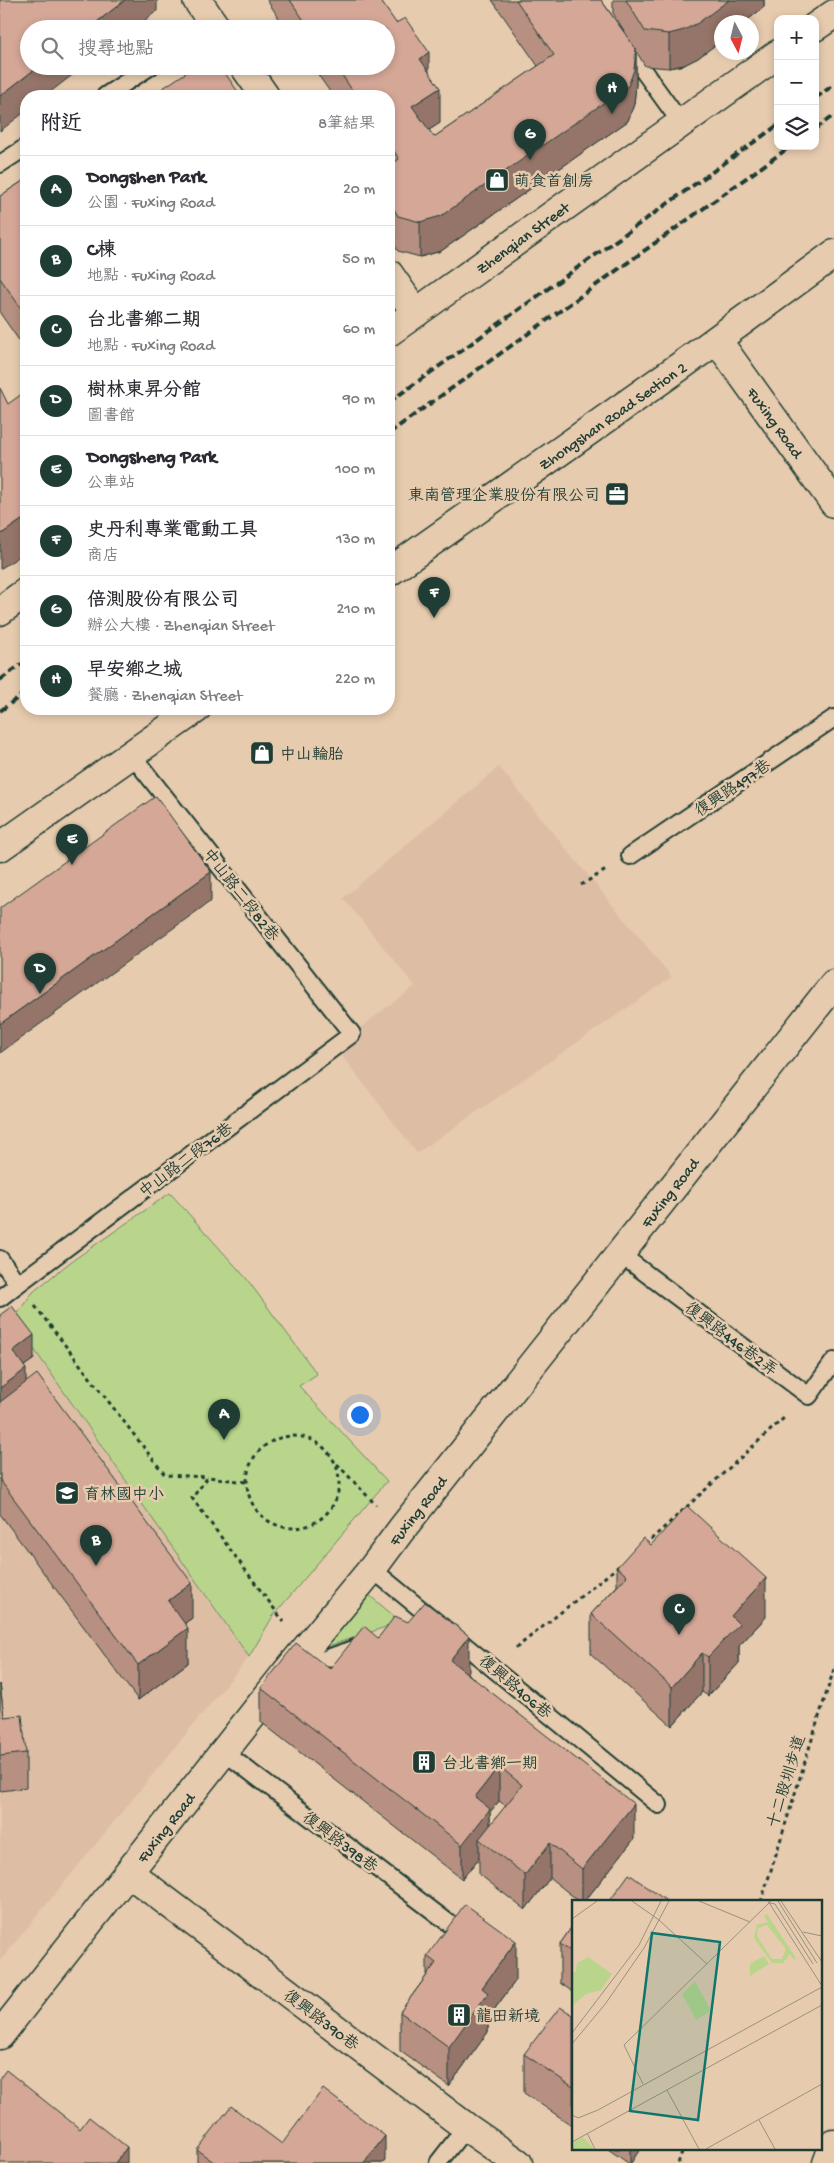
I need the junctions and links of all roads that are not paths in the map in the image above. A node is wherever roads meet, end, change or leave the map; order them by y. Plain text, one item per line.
1 (197, 0) edge
2 (834, 14) edge
3 (209, 20) edge
4 (819, 24) edge
5 (614, 31) edge
6 (774, 57) edge
7 (137, 75) edge
8 (250, 75) edge
9 (114, 90) edge
10 (260, 90) edge
11 (681, 123) junction
12 (20, 151) edge
13 (0, 164) edge
14 (834, 254) edge
15 (395, 283) edge
16 (416, 313) junction
17 (395, 328) edge
18 (717, 340) junction
19 (834, 503) edge
20 (395, 568) edge
21 (20, 596) edge
22 (0, 611) edge
23 (187, 715) edge
24 (834, 718) edge
25 (131, 754) junction
26 (0, 847) edge
27 (630, 856) dead end
28 (834, 984) edge
29 (352, 1034) joint
30 (620, 1254) junction
31 (0, 1259) edge
32 (18, 1284) junction
33 (0, 1298) edge
34 (834, 1361) edge
35 (372, 1569) junction
36 (434, 1620) junction
37 (416, 1626) edge
38 (378, 1640) edge
39 (285, 1674) junction
40 (224, 1752) junction
41 (659, 1805) dead end
42 (129, 1872) junction
43 (458, 1930) edge
44 (0, 2035) edge
45 (466, 2128) junction
46 (834, 2144) edge
47 (438, 2163) edge
48 (518, 2163) edge
49 (827, 2163) edge

1 - 3 street
2 - 4 street
5 - 11 lane
6 - 11 street, Zhenqian Street
7 - 9 lane
8 - 10 street
11 - 16 street, Zhenqian Street
12 - 13 lane
14 - 18 street, Zhongshan Road Section 2
15 - 16 street
16 - 17 street, Zhenqian Street
18 - 19 street, Fuxing Road
18 - 20 street, Zhongshan Road Section 2
21 - 22 street
23 - 25 street
24 - 27 lane, 復興路497巷
25 - 26 street
25 - 29 lane, 中山路二段82巷
28 - 30 street, Fuxing Road
29 - 32 lane, 中山路二段76巷
30 - 34 lane, 復興路446巷2弄
30 - 35 street, Fuxing Road
31 - 32 lane
32 - 33 lane, 中山路二段76巷
35 - 36 lane, 復興路406巷
35 - 39 street, Fuxing Road
36 - 37 lane
36 - 41 lane, 復興路406巷
38 - 39 lane
39 - 40 street, Fuxing Road
40 - 42 street, Fuxing Road
40 - 43 lane, 復興路398巷
42 - 44 street, Fuxing Road
42 - 45 street, 復興路390巷
45 - 47 lane
45 - 48 street, 復興路390巷
46 - 49 street

